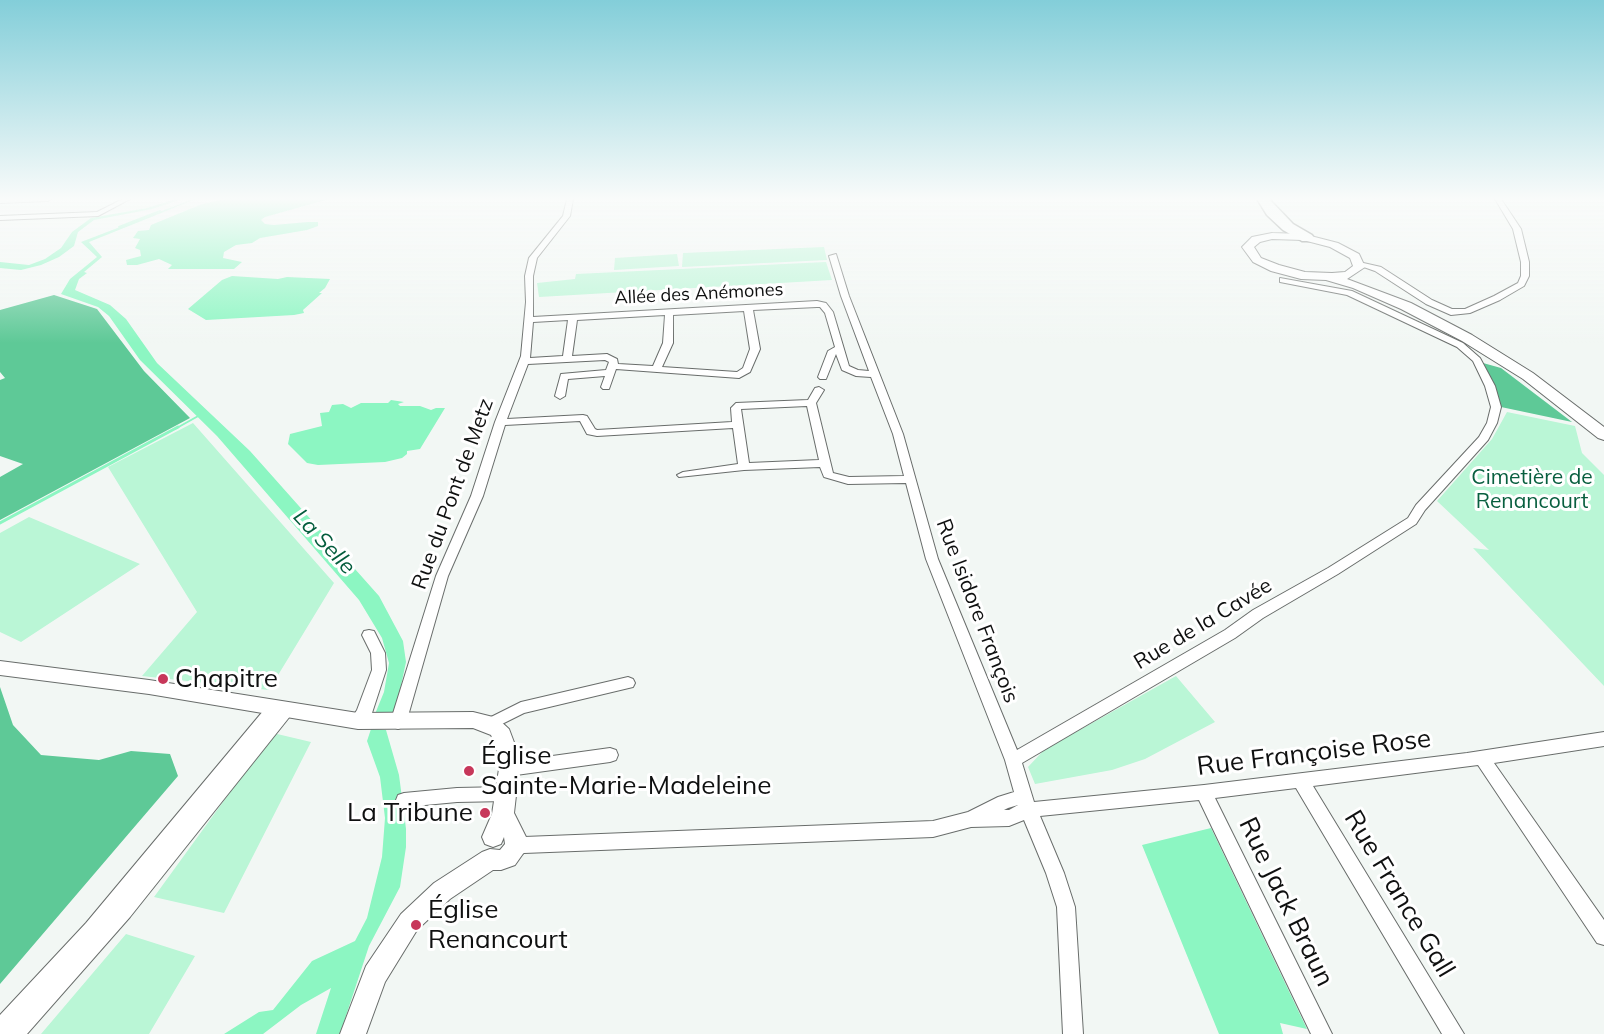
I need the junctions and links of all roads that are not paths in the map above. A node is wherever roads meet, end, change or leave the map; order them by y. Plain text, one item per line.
1 (541, 247) edge
2 (1248, 247) edge
3 (1339, 247) edge
4 (1521, 247) edge
5 (833, 256) dead end
6 (1358, 267) junction
7 (1290, 273) junction
8 (1327, 277) junction
9 (1406, 306) junction
10 (748, 308) junction
11 (669, 312) junction
12 (573, 318) junction
13 (529, 320) junction
14 (839, 349) junction
15 (567, 359) junction
16 (523, 361) junction
17 (656, 369) junction
18 (612, 370) junction
19 (875, 374) junction
20 (823, 377) dead end
21 (606, 387) dead end
22 (819, 390) dead end
23 (560, 396) dead end
24 (811, 403) junction
25 (500, 422) junction
26 (738, 425) junction
27 (1604, 435) edge
28 (824, 463) junction
29 (744, 467) junction
30 (683, 475) dead end
31 (910, 479) junction
32 (369, 635) dead end
33 (0, 668) edge
34 (628, 683) dead end
35 (280, 710) junction
36 (364, 722) junction
37 (395, 722) junction
38 (490, 724) junction
39 (1604, 739) edge
40 (610, 755) dead end
41 (1481, 757) junction
42 (1013, 760) junction
43 (509, 769) junction
44 (1300, 780) junction
45 (1204, 792) junction
46 (404, 801) dead end
47 (1026, 803) junction
48 (504, 804) junction
49 (503, 845) junction
50 (1604, 936) edge
51 (0, 1030) edge
52 (13, 1034) edge
53 (353, 1034) edge
54 (1073, 1034) edge
55 (1322, 1034) edge
56 (1454, 1034) edge

1 - 13 street, Rue du Pont de Metz
2 - 7 main road
3 - 6 main road
4 - 6 street
5 - 19 street, Rue Isidore François
6 - 8 main road
6 - 9 main road
7 - 8 main road
7 - 42 street, Rue de la Cavée
8 - 9 main road
9 - 27 main road
10 - 11 street, Allée des Anémones
10 - 14 street, Allée des Anémones
10 - 17 street
11 - 12 street, Allée des Anémones
11 - 17 street
12 - 13 street, Allée des Anémones
12 - 15 street
13 - 16 street, Rue du Pont de Metz
14 - 19 street, Allée des Anémones
14 - 20 street
15 - 16 street
15 - 18 street
16 - 25 street, Rue du Pont de Metz
17 - 18 street
18 - 21 street
18 - 23 street
19 - 31 street, Rue Isidore François
22 - 24 street
24 - 26 street
24 - 28 street
25 - 26 street
25 - 37 street, Rue du Pont de Metz
26 - 29 street
28 - 29 street
28 - 31 street
29 - 30 street
31 - 42 street, Rue Isidore François
32 - 36 street
33 - 35 street
34 - 38 street
35 - 36 street
35 - 51 street
35 - 52 street
36 - 37 street
37 - 38 street
38 - 43 street
39 - 41 street, Rue Françoise Rose
40 - 43 street
41 - 44 street, Rue Françoise Rose
41 - 50 street
42 - 47 street, Rue Isidore François
43 - 48 street
44 - 45 street, Rue Françoise Rose
44 - 56 street, Rue France Gall
45 - 47 street, Rue Françoise Rose
45 - 55 street, Rue Jack Braun
46 - 48 street
47 - 49 street, Rue Françoise Rose
47 - 54 street, Rue Isidore François
48 - 49 street
49 - 53 street

